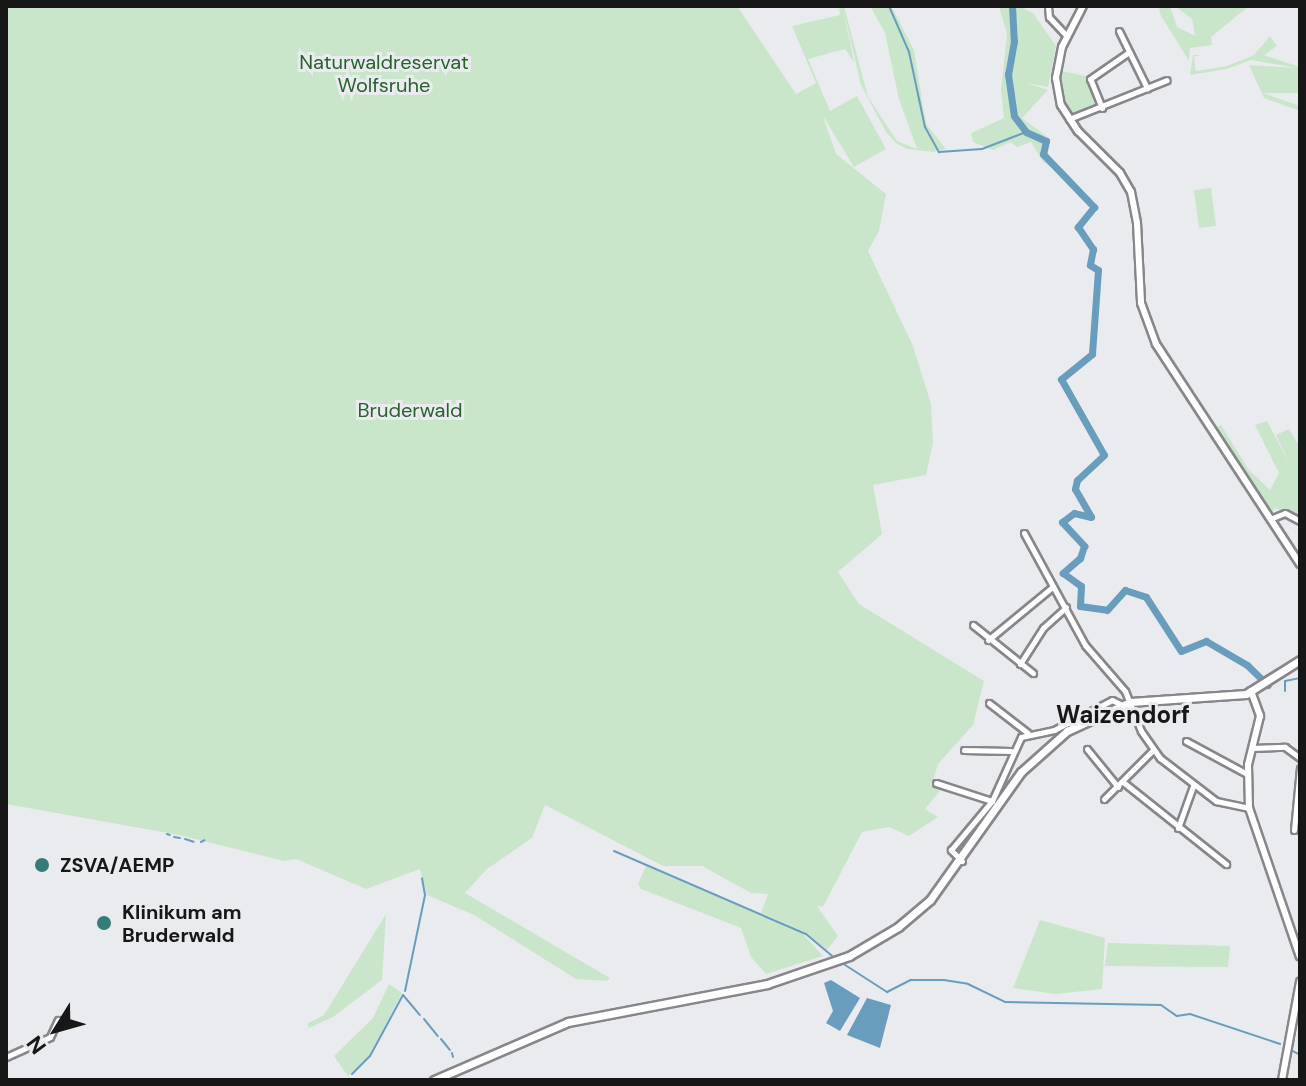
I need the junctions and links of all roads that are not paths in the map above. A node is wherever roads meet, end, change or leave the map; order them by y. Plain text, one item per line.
1 (1048, 6) edge
2 (1083, 6) edge
3 (1119, 31) dead end
4 (1065, 34) junction
5 (1129, 52) junction
6 (1167, 80) dead end
7 (1147, 88) junction
8 (1102, 108) junction
9 (1070, 121) junction
10 (1270, 519) junction
11 (1300, 521) edge
12 (1024, 533) dead end
13 (1300, 564) edge
14 (1051, 588) junction
15 (1066, 607) junction
16 (973, 625) dead end
17 (988, 640) junction
18 (1300, 660) edge
19 (1020, 664) junction
20 (1033, 673) dead end
21 (1251, 691) junction
22 (1130, 702) junction
23 (989, 703) dead end
24 (1120, 704) junction
25 (1028, 733) junction
26 (1186, 741) dead end
27 (1252, 748) junction
28 (1087, 749) dead end
29 (964, 750) dead end
30 (1153, 750) junction
31 (1011, 751) junction
32 (1300, 758) edge
33 (1300, 768) edge
34 (1247, 774) junction
35 (936, 783) dead end
36 (1121, 784) junction
37 (1193, 786) junction
38 (1104, 799) dead end
39 (992, 801) junction
40 (1249, 808) junction
41 (1178, 828) junction
42 (1294, 830) dead end
43 (962, 861) junction
44 (1226, 864) dead end
45 (1300, 957) edge
46 (1300, 982) edge
47 (58, 1020) dead end
48 (6, 1057) edge
49 (434, 1080) edge
50 (1282, 1080) edge

1 - 4 street
2 - 4 street
3 - 5 street
4 - 9 street
5 - 7 street
5 - 8 street
6 - 7 street
7 - 8 street
8 - 9 street
9 - 10 street
10 - 11 street
10 - 13 street
12 - 14 street
14 - 15 street
14 - 17 street
15 - 19 street
15 - 22 street
16 - 17 street
17 - 19 street
18 - 21 main road
19 - 20 street
21 - 22 main road
21 - 27 street
22 - 24 main road
22 - 30 street
23 - 25 street
24 - 25 street
24 - 43 main road
25 - 31 street
26 - 34 street
27 - 32 street
27 - 34 street
28 - 36 street
29 - 31 street
30 - 36 street
30 - 37 street
31 - 39 street
33 - 42 street
34 - 40 street
35 - 39 street
36 - 38 street
36 - 41 street
37 - 40 street
37 - 41 street
39 - 43 street
40 - 45 street
41 - 44 street
43 - 49 main road
46 - 50 street
47 - 48 street

